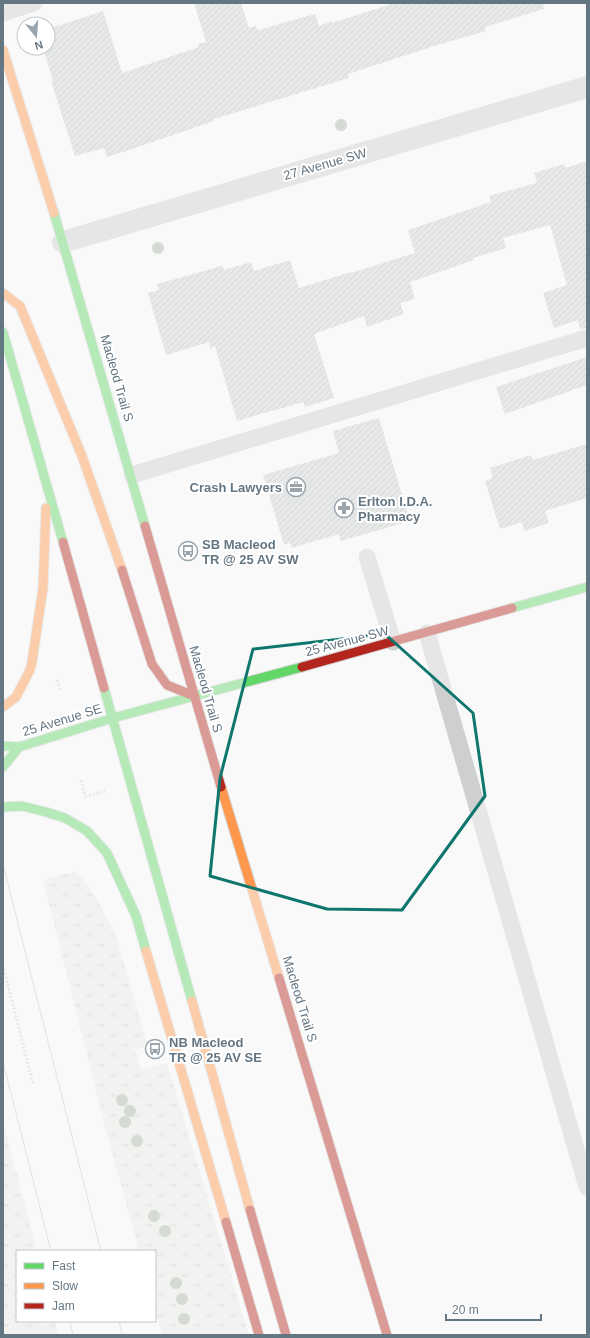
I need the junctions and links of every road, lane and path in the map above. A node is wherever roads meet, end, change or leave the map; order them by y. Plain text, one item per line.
1 (34, 3) edge
2 (3, 13) edge
3 (3, 50) edge
4 (587, 87) edge
5 (63, 242) junction
6 (3, 293) edge
7 (3, 332) edge
8 (587, 338) edge
9 (132, 475) junction
10 (46, 487) junction
11 (367, 557) dead end
12 (587, 587) edge
13 (427, 633) junction
14 (393, 642) junction
15 (194, 696) junction
16 (3, 707) edge
17 (113, 718) junction
18 (3, 746) edge
19 (19, 747) junction
20 (3, 767) edge
21 (81, 780) dead end
22 (105, 791) dead end
23 (3, 807) edge
24 (3, 965) edge
25 (33, 1084) dead end
26 (587, 1187) edge
27 (259, 1335) edge
28 (286, 1335) edge
29 (387, 1335) edge

1 - 2 lane
3 - 5 main road, Macleod Trail S
4 - 5 street, 27 Avenue SW
5 - 9 main road, Macleod Trail S
6 - 15 main road
7 - 10 main road
8 - 9 lane
9 - 15 main road, Macleod Trail S
10 - 16 main road
10 - 17 main road
11 - 14 lane
12 - 13 main road, 25 Avenue SW
13 - 14 main road, 25 Avenue SW
13 - 26 lane
14 - 15 main road, 25 Avenue SW
15 - 17 main road, 25 Avenue SW
15 - 29 main road, Macleod Trail S
17 - 19 main road, 25 Avenue SE
17 - 28 main road
18 - 19 main road, 25 Avenue SE
19 - 20 main road, 25 Avenue SE
21 - 22 path
23 - 27 main road
24 - 25 path

